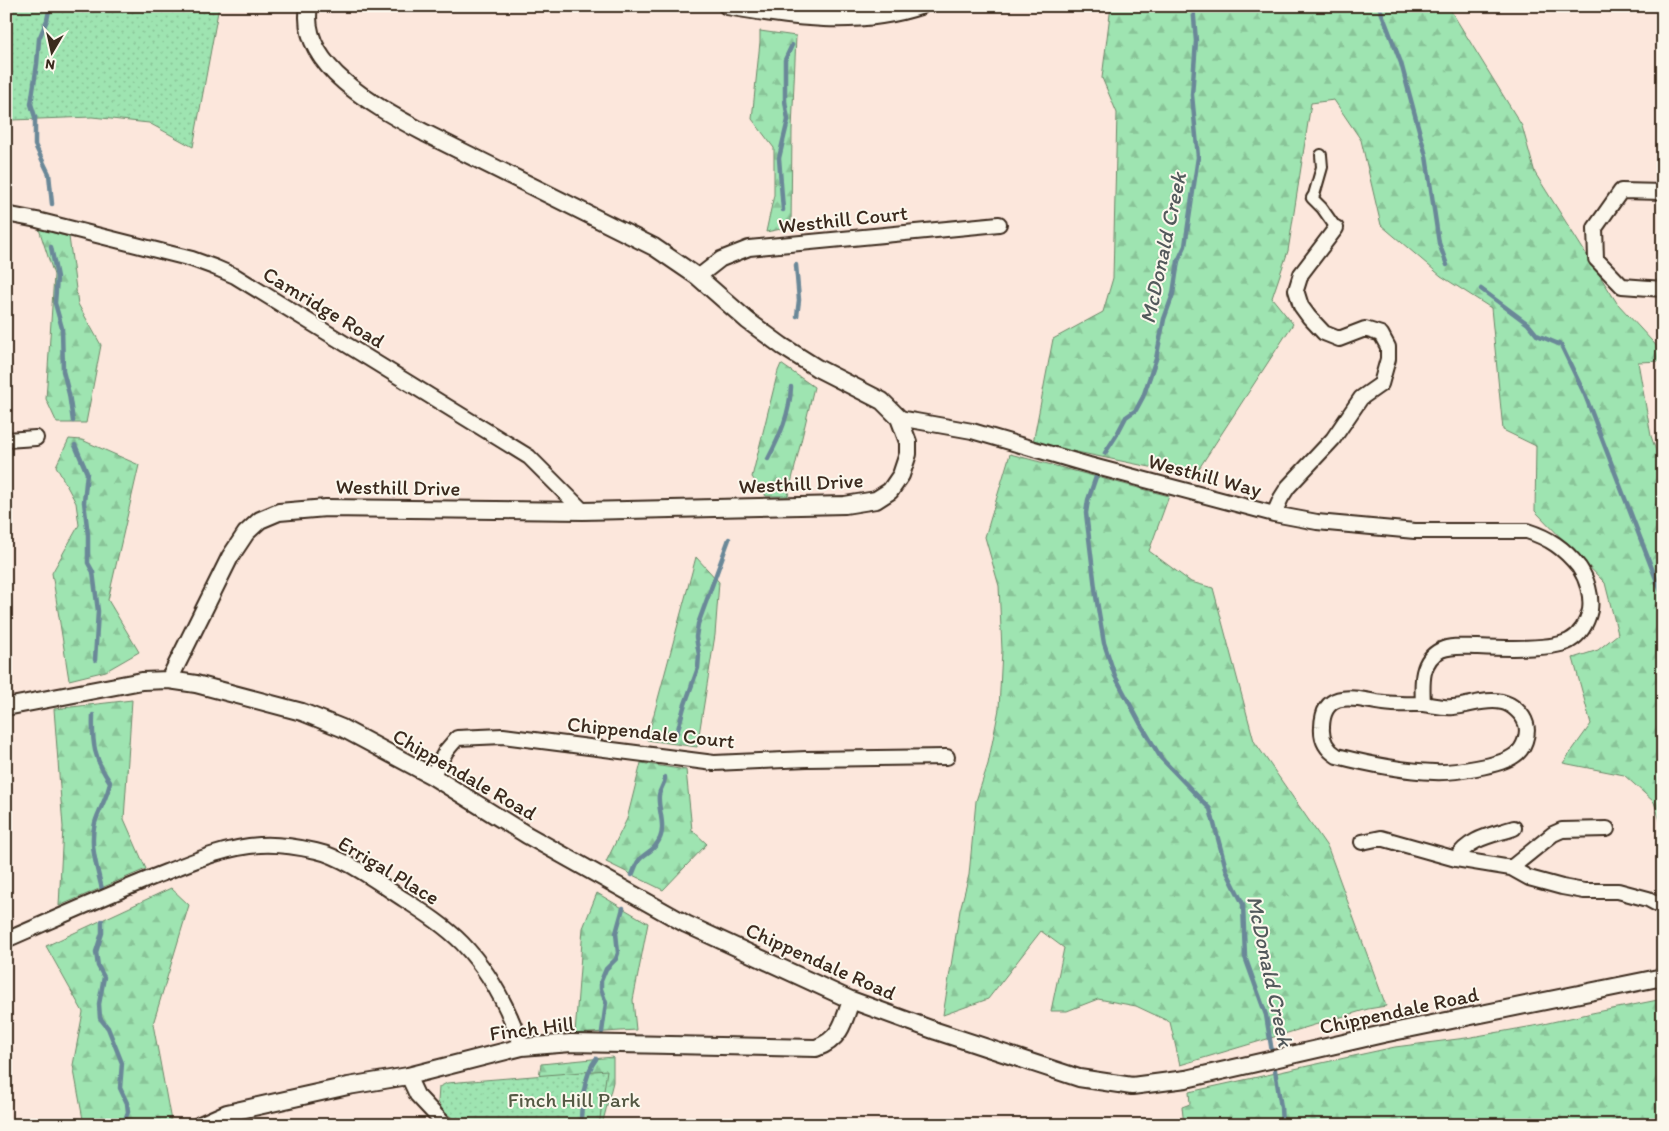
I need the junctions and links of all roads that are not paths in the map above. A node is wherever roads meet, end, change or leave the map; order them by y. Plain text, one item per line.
1 (309, 6) edge
2 (727, 6) edge
3 (920, 6) edge
4 (1321, 155) dead end
5 (1663, 192) edge
6 (6, 214) edge
7 (999, 224) dead end
8 (1336, 228) joint
9 (698, 277) junction
10 (1663, 289) edge
11 (900, 418) junction
12 (36, 438) dead end
13 (6, 440) edge
14 (583, 511) junction
15 (1274, 514) junction
16 (169, 680) junction
17 (1423, 704) junction
18 (6, 707) edge
19 (947, 758) dead end
20 (432, 776) junction
21 (1514, 828) dead end
22 (1607, 829) dead end
23 (1362, 842) dead end
24 (1456, 859) junction
25 (1511, 868) junction
26 (1663, 907) edge
27 (6, 940) edge
28 (1663, 977) edge
29 (851, 1000) junction
30 (522, 1046) junction
31 (408, 1076) junction
32 (200, 1125) edge
33 (446, 1125) edge

1 - 9 street
2 - 3 street
4 - 8 street
5 - 10 street
6 - 14 street, Camridge Road
7 - 9 street, Westhill Court
8 - 15 street
9 - 11 street
11 - 14 street, Westhill Drive
11 - 15 street, Westhill Way
12 - 13 street
14 - 16 street, Westhill Drive
15 - 17 street, Westhill Way
16 - 18 street, Chippendale Road
16 - 20 street, Chippendale Road
17 - 17 street
19 - 20 street, Chippendale Court
20 - 29 street, Chippendale Road
21 - 24 street
22 - 25 street
23 - 24 street
24 - 25 street
25 - 26 street
27 - 30 street, Errigal Place
28 - 29 street, Chippendale Road
29 - 30 street, Finch Hill
30 - 31 street, Finch Hill
31 - 32 street, Finch Hill
31 - 33 street

